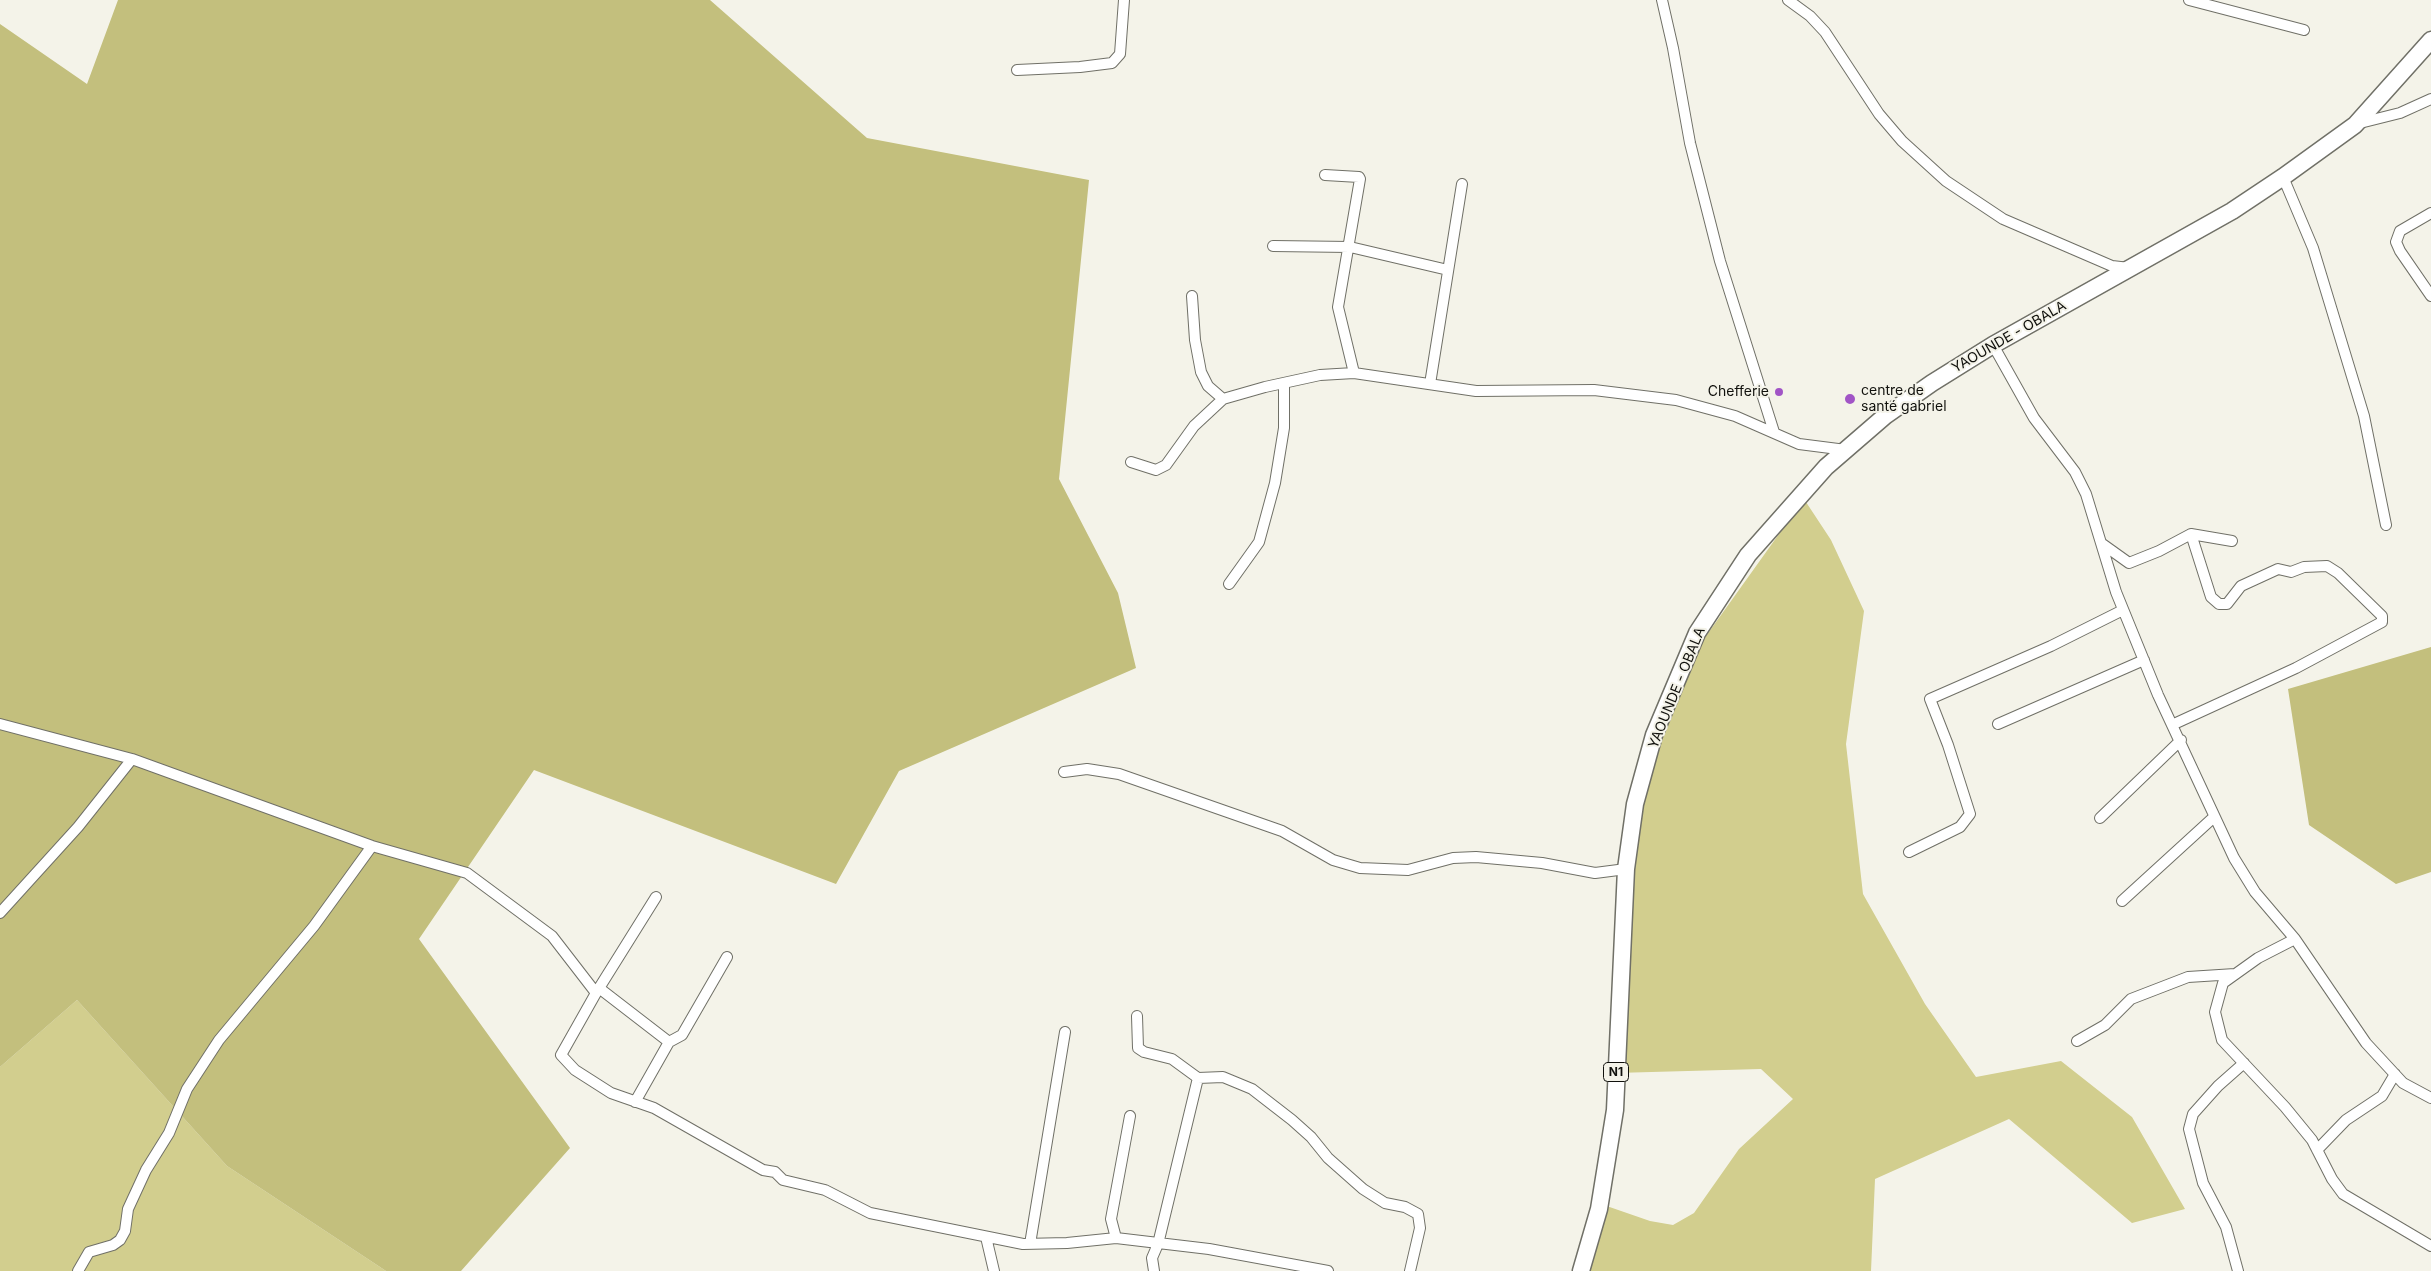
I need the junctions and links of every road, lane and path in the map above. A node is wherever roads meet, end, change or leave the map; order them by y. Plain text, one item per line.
1 (1124, 0) edge
2 (1662, 0) edge
3 (1788, 0) edge
4 (2188, 0) edge
5 (2204, 2) edge
6 (2304, 30) dead end
7 (2431, 40) edge
8 (1016, 70) dead end
9 (2431, 99) edge
10 (2354, 125) junction
11 (1325, 175) dead end
12 (2283, 177) junction
13 (1462, 184) dead end
14 (2431, 213) edge
15 (1273, 246) dead end
16 (1350, 247) junction
17 (2130, 268) junction
18 (1448, 270) junction
19 (1192, 296) dead end
20 (2431, 296) edge
21 (1993, 345) junction
22 (1354, 373) junction
23 (1284, 383) junction
24 (1430, 384) junction
25 (1223, 399) junction
26 (1774, 432) junction
27 (1846, 450) junction
28 (1131, 462) dead end
29 (2386, 525) dead end
30 (2190, 534) junction
31 (2232, 541) dead end
32 (2101, 543) junction
33 (1229, 584) dead end
34 (2124, 610) junction
35 (2144, 660) junction
36 (0, 724) edge
37 (1998, 724) dead end
38 (2174, 724) junction
39 (2181, 740) junction
40 (132, 759) junction
41 (1064, 772) dead end
42 (2214, 817) junction
43 (2100, 818) dead end
44 (372, 846) junction
45 (1909, 852) dead end
46 (1626, 869) junction
47 (656, 897) dead end
48 (2122, 901) dead end
49 (0, 913) edge
50 (2295, 940) junction
51 (727, 957) dead end
52 (2236, 974) junction
53 (598, 991) junction
54 (1137, 1016) dead end
55 (1065, 1032) dead end
56 (2077, 1041) dead end
57 (669, 1042) junction
58 (2244, 1063) junction
59 (2395, 1074) junction
60 (1198, 1078) junction
61 (2431, 1098) edge
62 (635, 1102) junction
63 (1130, 1116) dead end
64 (2317, 1150) junction
65 (986, 1237) junction
66 (1116, 1238) junction
67 (1030, 1244) junction
68 (1158, 1244) junction
69 (2431, 1246) edge
70 (78, 1271) edge
71 (994, 1271) edge
72 (1154, 1271) edge
73 (1328, 1271) edge
74 (1410, 1271) edge
75 (1581, 1271) edge
76 (2238, 1271) edge

1 - 8 street
2 - 26 street
3 - 17 street
4 - 5 street
5 - 6 street
7 - 10 highway, YAOUNDE - OBALA / N1
9 - 10 street
10 - 12 highway, YAOUNDE - OBALA / N1
11 - 16 street
12 - 17 highway, YAOUNDE - OBALA / N1
12 - 29 street
13 - 18 street
14 - 20 street
15 - 16 street
16 - 18 street
16 - 22 street
17 - 21 highway, YAOUNDE - OBALA / N1
18 - 24 street
19 - 25 street
21 - 27 highway, YAOUNDE - OBALA / N1
21 - 32 street
22 - 23 street
22 - 24 street
23 - 25 street
23 - 33 street
24 - 26 street
25 - 28 street
26 - 27 street
27 - 46 highway, YAOUNDE - OBALA / N1
30 - 31 street
30 - 32 street
30 - 38 street
32 - 34 street
34 - 35 street
34 - 45 street
35 - 37 street
35 - 38 street
36 - 40 street
38 - 39 street
39 - 42 street
39 - 43 street
40 - 44 street
40 - 49 street
41 - 46 street
42 - 48 street
42 - 50 street
44 - 53 street
44 - 70 street
46 - 75 highway, YAOUNDE - OBALA / N1
47 - 53 street
50 - 52 street
50 - 59 street
51 - 57 street
52 - 56 street
52 - 58 street
53 - 57 street
53 - 62 street
54 - 60 street
55 - 67 street
57 - 62 street
58 - 64 street
58 - 76 street
59 - 61 street
59 - 64 street
60 - 68 street
60 - 74 street
62 - 65 street
63 - 66 street
64 - 69 street
65 - 67 street
65 - 71 street
66 - 67 street
66 - 68 street
68 - 72 street
68 - 73 street

